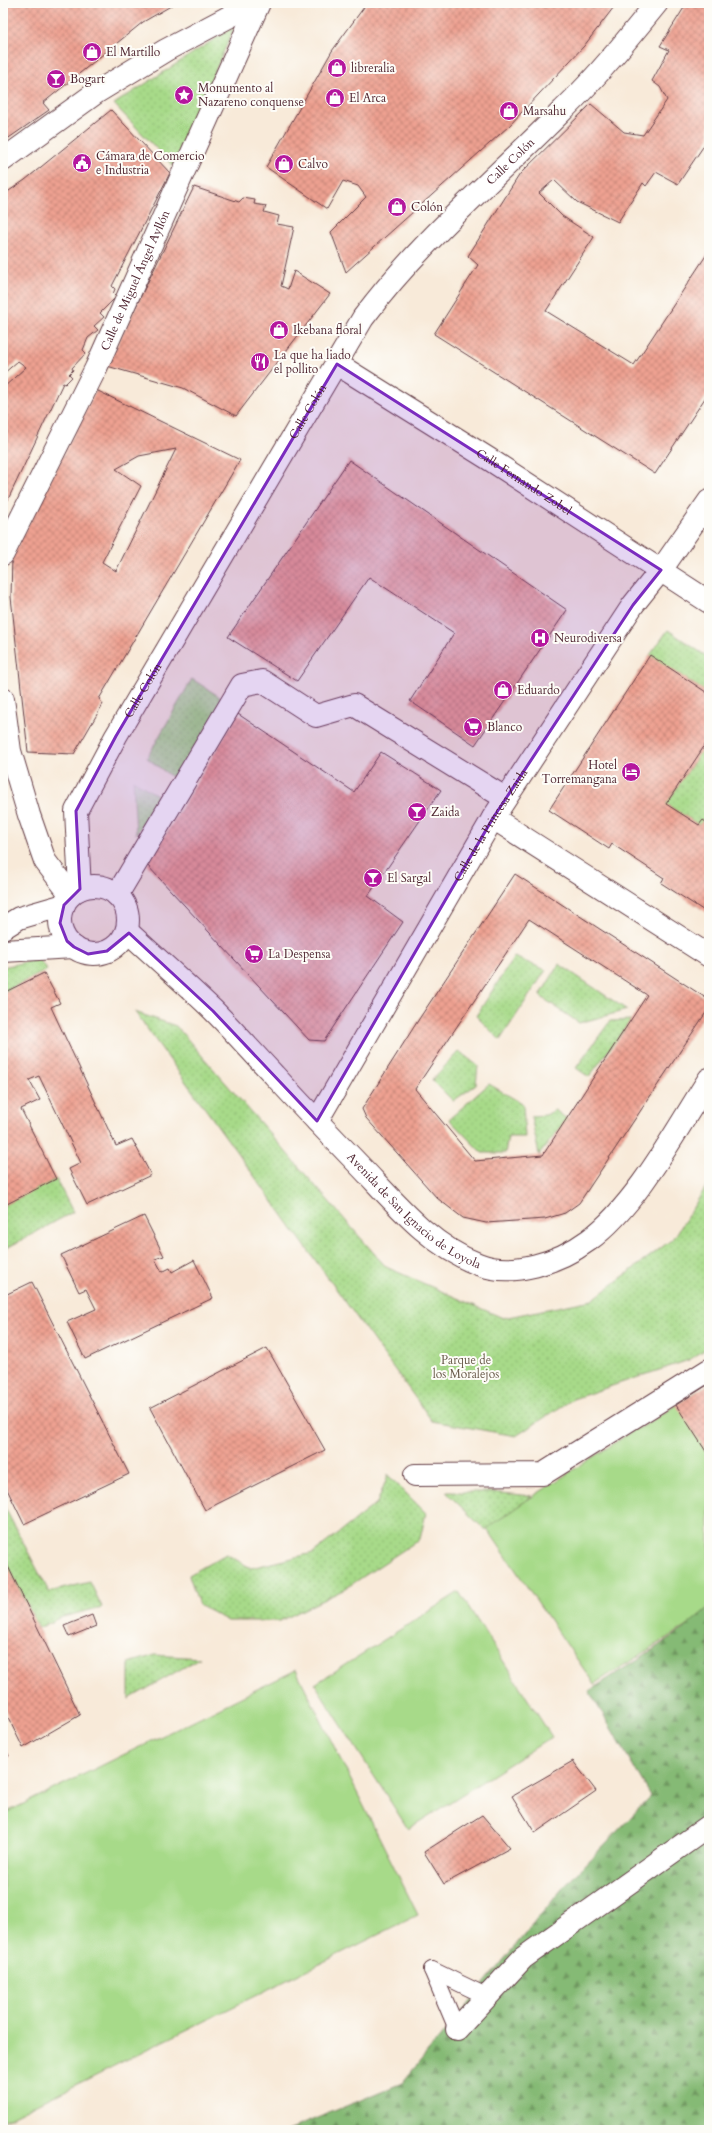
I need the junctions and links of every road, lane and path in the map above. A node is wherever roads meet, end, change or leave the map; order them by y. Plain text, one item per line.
1 (255, 3) edge
2 (259, 3) edge
3 (657, 3) edge
4 (3, 160) edge
5 (337, 364) junction
6 (709, 501) edge
7 (3, 554) edge
8 (661, 570) junction
9 (709, 602) edge
10 (3, 699) edge
11 (505, 798) junction
12 (493, 818) junction
13 (117, 895) junction
14 (72, 896) junction
15 (3, 928) edge
16 (127, 931) junction
17 (74, 947) junction
18 (3, 952) edge
19 (709, 956) edge
20 (709, 1079) edge
21 (317, 1121) junction
22 (709, 1370) edge
23 (415, 1474) dead end
24 (709, 1826) edge
25 (488, 1996) junction
26 (457, 2029) joint

1 - 4 street
2 - 7 street, Calle de Miguel Ángel Ayllón
3 - 5 street, Calle Colón
5 - 8 street, Calle Fernando Zobel
5 - 14 street, Calle Colón
6 - 8 street, Calle de la Princesa Zaida
8 - 9 street, Calle Fernando Zobel
8 - 11 street, Calle de la Princesa Zaida
10 - 14 street
11 - 12 street, Calle de la Princesa Zaida
11 - 13 street
12 - 19 street
12 - 21 street, Calle de la Princesa Zaida
13 - 14 street
13 - 16 street
14 - 15 street
14 - 17 street
16 - 17 street
16 - 21 street, Avenida de San Ignacio de Loyola
17 - 18 street
20 - 21 street, Avenida de San Ignacio de Loyola
22 - 23 street
24 - 25 street
25 - 26 street
25 - 26 lane

